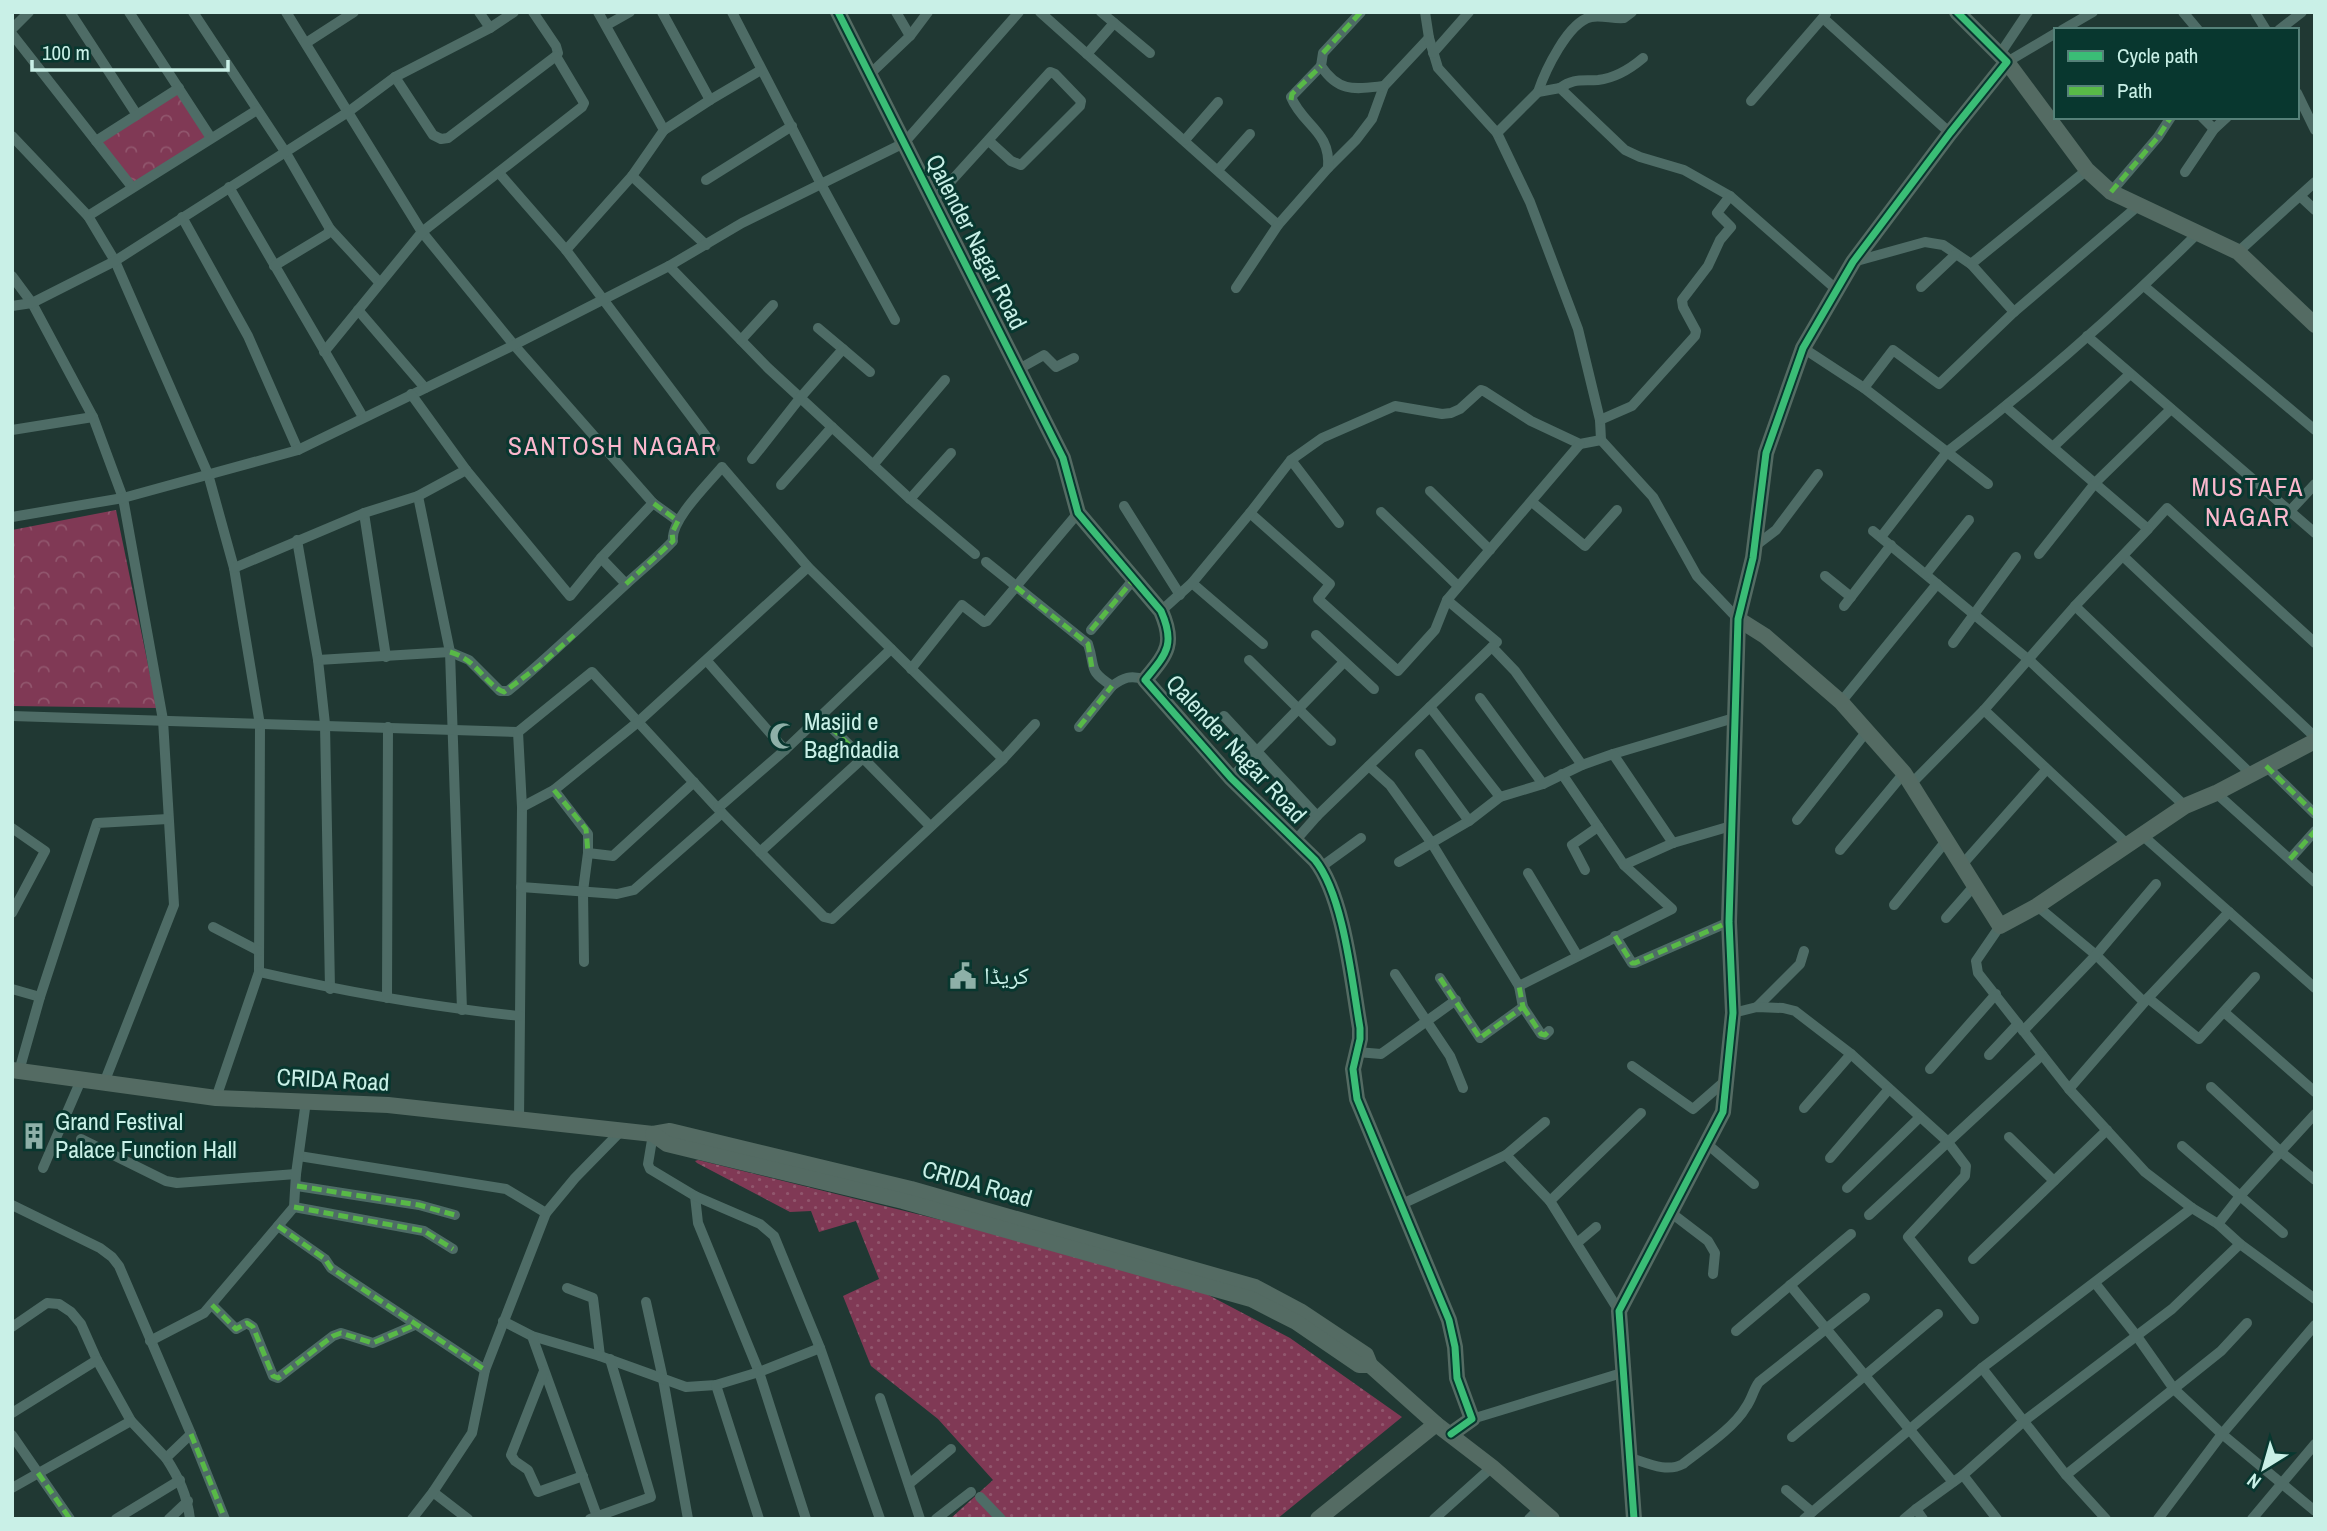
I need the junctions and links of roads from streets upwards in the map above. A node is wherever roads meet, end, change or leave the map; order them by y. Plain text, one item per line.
1 (29, 12) edge
2 (70, 12) edge
3 (129, 12) edge
4 (193, 12) edge
5 (286, 12) edge
6 (354, 12) edge
7 (479, 12) edge
8 (514, 12) edge
9 (533, 12) edge
10 (598, 12) edge
11 (629, 12) edge
12 (662, 12) edge
13 (732, 12) edge
14 (838, 12) edge
15 (896, 12) edge
16 (928, 12) edge
17 (1018, 12) edge
18 (1040, 12) edge
19 (1101, 12) edge
20 (1361, 12) edge
21 (1425, 12) edge
22 (1469, 12) edge
23 (1632, 12) edge
24 (1956, 12) edge
25 (2028, 12) edge
26 (2093, 12) edge
27 (2183, 12) edge
28 (2255, 12) edge
29 (2302, 12) edge
30 (1825, 15) edge
31 (1583, 16) edge
32 (1114, 23) junction
33 (607, 25) junction
34 (490, 28) junction
35 (2065, 28) edge
36 (2195, 28) edge
37 (2265, 28) edge
38 (2282, 28) edge
39 (12, 29) edge
40 (12, 34) edge
41 (2054, 34) edge
42 (910, 36) junction
43 (1429, 38) junction
44 (306, 43) junction
45 (1150, 53) dead end
46 (1433, 53) junction
47 (1087, 54) junction
48 (556, 56) junction
49 (1643, 58) dead end
50 (2003, 58) junction
51 (1321, 65) junction
52 (761, 70) junction
53 (869, 75) junction
54 (396, 78) junction
55 (1384, 86) junction
56 (179, 88) junction
57 (1560, 89) junction
58 (1538, 92) junction
59 (2299, 97) edge
60 (710, 100) junction
61 (1751, 101) dead end
62 (1218, 102) dead end
63 (257, 110) junction
64 (348, 112) junction
65 (137, 115) junction
66 (2170, 119) edge
67 (2204, 119) edge
68 (2225, 119) edge
69 (792, 126) junction
70 (2214, 129) junction
71 (664, 130) junction
72 (2315, 130) edge
73 (1497, 133) junction
74 (1950, 133) junction
75 (1250, 134) dead end
76 (12, 136) edge
77 (211, 138) junction
78 (1185, 140) junction
79 (96, 141) junction
80 (989, 141) junction
81 (904, 143) junction
82 (286, 153) junction
83 (1328, 168) junction
84 (1218, 170) junction
85 (2087, 170) junction
86 (2185, 172) dead end
87 (499, 173) junction
88 (632, 176) junction
89 (706, 180) dead end
90 (2315, 182) edge
91 (821, 184) junction
92 (132, 187) junction
93 (229, 187) junction
94 (2111, 192) junction
95 (2300, 196) junction
96 (1730, 197) junction
97 (933, 201) junction
98 (2137, 206) junction
99 (2315, 210) edge
100 (88, 216) junction
101 (182, 217) junction
102 (1278, 225) junction
103 (330, 229) junction
104 (422, 232) junction
105 (2197, 234) junction
106 (706, 244) junction
107 (566, 250) junction
108 (2238, 252) junction
109 (1955, 255) junction
110 (115, 261) junction
111 (1853, 262) junction
112 (1971, 264) junction
113 (669, 266) junction
114 (274, 267) junction
115 (12, 276) edge
116 (379, 282) junction
117 (2144, 286) junction
118 (1922, 287) dead end
119 (1236, 288) dead end
120 (1837, 290) junction
121 (603, 299) junction
122 (32, 303) junction
123 (773, 305) dead end
124 (12, 306) edge
125 (358, 310) junction
126 (2014, 312) junction
127 (895, 320) dead end
128 (2315, 325) edge
129 (818, 328) dead end
130 (2087, 336) junction
131 (741, 340) junction
132 (514, 345) junction
133 (1803, 348) junction
134 (843, 349) junction
135 (324, 352) junction
136 (1074, 358) dead end
137 (1019, 369) junction
138 (870, 372) dead end
139 (2130, 374) junction
140 (945, 380) dead end
141 (425, 388) junction
142 (1864, 388) junction
143 (411, 394) junction
144 (800, 398) junction
145 (2006, 407) junction
146 (2171, 409) junction
147 (93, 417) junction
148 (363, 417) junction
149 (1600, 420) junction
150 (832, 427) junction
151 (12, 430) edge
152 (2315, 430) edge
153 (1601, 440) junction
154 (1580, 444) junction
155 (2054, 446) junction
156 (715, 448) dead end
157 (298, 450) junction
158 (1947, 452) junction
159 (950, 453) dead end
160 (752, 459) dead end
161 (1291, 460) junction
162 (873, 464) junction
163 (466, 470) junction
164 (208, 474) junction
165 (1818, 474) dead end
166 (2096, 482) junction
167 (1988, 484) dead end
168 (2315, 484) edge
169 (782, 485) dead end
170 (1430, 491) dead end
171 (418, 496) junction
172 (122, 498) junction
173 (910, 499) junction
174 (1532, 502) junction
175 (653, 503) junction
176 (1124, 506) dead end
177 (1617, 510) dead end
178 (2290, 511) junction
179 (1381, 512) dead end
180 (363, 513) junction
181 (1078, 513) junction
182 (1250, 513) junction
183 (12, 517) edge
184 (1969, 520) dead end
185 (678, 521) junction
186 (1339, 523) dead end
187 (2148, 529) junction
188 (2315, 533) edge
189 (297, 540) junction
190 (1891, 545) junction
191 (1755, 546) junction
192 (1490, 550) junction
193 (975, 554) dead end
194 (2039, 554) dead end
195 (2124, 557) junction
196 (601, 558) junction
197 (2016, 558) dead end
198 (986, 562) dead end
199 (808, 567) junction
200 (234, 568) junction
201 (1926, 574) junction
202 (1825, 576) dead end
203 (1135, 579) junction
204 (1192, 583) junction
205 (1937, 583) junction
206 (626, 584) junction
207 (1458, 586) junction
208 (1016, 587) junction
209 (1180, 596) junction
210 (1852, 597) junction
211 (1447, 600) junction
212 (1844, 606) dead end
213 (2075, 606) junction
214 (1161, 611) junction
215 (1975, 614) junction
216 (1738, 620) junction
217 (1091, 630) dead end
218 (1316, 635) dead end
219 (1263, 643) dead end
220 (1953, 643) dead end
221 (2315, 643) edge
222 (1492, 647) junction
223 (891, 649) junction
224 (450, 652) junction
225 (386, 657) junction
226 (318, 660) junction
227 (1249, 660) dead end
228 (2029, 660) junction
229 (707, 661) junction
230 (1344, 662) junction
231 (911, 669) junction
232 (1144, 680) junction
233 (1112, 686) junction
234 (1374, 689) dead end
235 (1480, 698) dead end
236 (1841, 702) junction
237 (1430, 706) junction
238 (1298, 709) junction
239 (1984, 710) junction
240 (12, 716) edge
241 (1224, 716) dead end
242 (820, 717) junction
243 (1734, 719) junction
244 (163, 720) junction
245 (638, 722) junction
246 (325, 724) junction
247 (1035, 724) dead end
248 (260, 725) junction
249 (388, 727) junction
250 (1079, 727) dead end
251 (454, 729) junction
252 (1867, 731) junction
253 (518, 732) junction
254 (2315, 739) edge
255 (1331, 741) dead end
256 (785, 750) junction
257 (1256, 751) junction
258 (1420, 754) dead end
259 (1613, 754) junction
260 (863, 758) junction
261 (1003, 759) junction
262 (1582, 765) junction
263 (1369, 766) junction
264 (2266, 766) junction
265 (2046, 770) junction
266 (1562, 774) junction
267 (2251, 774) junction
268 (1231, 778) junction
269 (1908, 778) junction
270 (694, 782) junction
271 (1543, 784) junction
272 (554, 790) junction
273 (2216, 793) junction
274 (1500, 797) junction
275 (2185, 806) junction
276 (522, 807) junction
277 (720, 810) junction
278 (2315, 814) edge
279 (1317, 816) junction
280 (168, 819) junction
281 (1797, 820) dead end
282 (1469, 821) junction
283 (930, 826) junction
284 (1731, 826) junction
285 (1598, 827) junction
286 (12, 828) edge
287 (2315, 831) edge
288 (2142, 835) junction
289 (1361, 838) dead end
290 (1295, 841) junction
291 (1946, 841) junction
292 (1431, 842) junction
293 (1673, 843) junction
294 (2127, 845) junction
295 (1840, 850) dead end
296 (760, 852) junction
297 (588, 853) junction
298 (2290, 859) junction
299 (1399, 862) dead end
300 (1624, 865) junction
301 (1961, 866) junction
302 (1321, 867) junction
303 (1585, 870) dead end
304 (1528, 873) dead end
305 (2315, 882) edge
306 (2156, 884) dead end
307 (1974, 886) junction
308 (521, 887) junction
309 (583, 891) junction
310 (1894, 905) dead end
311 (2037, 906) junction
312 (12, 912) edge
313 (2229, 912) junction
314 (1946, 918) dead end
315 (1729, 922) junction
316 (2000, 926) junction
317 (213, 927) dead end
318 (1615, 936) junction
319 (259, 951) junction
320 (1804, 951) dead end
321 (1577, 955) junction
322 (2096, 955) junction
323 (584, 962) dead end
324 (260, 972) junction
325 (1395, 974) dead end
326 (2255, 977) dead end
327 (1440, 978) dead end
328 (1519, 986) junction
329 (2315, 988) edge
330 (12, 989) edge
331 (330, 989) junction
332 (1996, 994) junction
333 (40, 997) junction
334 (387, 998) junction
335 (1456, 1000) junction
336 (2146, 1000) junction
337 (1523, 1006) junction
338 (1757, 1007) junction
339 (461, 1010) junction
340 (2224, 1012) junction
341 (1733, 1013) junction
342 (520, 1016) junction
343 (1425, 1021) junction
344 (2020, 1027) junction
345 (1549, 1031) dead end
346 (1357, 1052) junction
347 (1851, 1054) junction
348 (1989, 1055) dead end
349 (2042, 1055) junction
350 (1632, 1066) dead end
351 (1930, 1069) dead end
352 (16, 1070) edge
353 (81, 1080) junction
354 (1725, 1081) junction
355 (104, 1083) junction
356 (2211, 1087) dead end
357 (1463, 1088) dead end
358 (1889, 1089) junction
359 (2069, 1089) junction
360 (2315, 1091) edge
361 (216, 1098) junction
362 (306, 1101) junction
363 (1804, 1108) dead end
364 (1641, 1113) dead end
365 (2315, 1114) edge
366 (1920, 1117) junction
367 (519, 1120) junction
368 (1545, 1122) dead end
369 (622, 1130) junction
370 (2107, 1130) junction
371 (653, 1133) junction
372 (2009, 1137) dead end
373 (81, 1139) dead end
374 (1947, 1141) junction
375 (1706, 1143) junction
376 (2182, 1146) dead end
377 (2281, 1152) junction
378 (1506, 1155) junction
379 (299, 1156) junction
380 (1830, 1158) dead end
381 (43, 1168) dead end
382 (296, 1180) junction
383 (2315, 1180) edge
384 (2054, 1181) junction
385 (1754, 1184) dead end
386 (1847, 1188) dead end
387 (695, 1196) junction
388 (2240, 1196) junction
389 (1550, 1201) junction
390 (12, 1205) edge
391 (1400, 1205) junction
392 (294, 1207) junction
393 (2192, 1208) junction
394 (1670, 1212) junction
395 (546, 1213) junction
396 (455, 1215) dead end
397 (1869, 1215) dead end
398 (2218, 1224) junction
399 (278, 1226) junction
400 (1596, 1227) dead end
401 (2283, 1233) dead end
402 (1851, 1234) dead end
403 (1577, 1243) junction
404 (2240, 1244) junction
405 (453, 1249) dead end
406 (1973, 1259) dead end
407 (1713, 1274) dead end
408 (2095, 1283) junction
409 (1790, 1285) junction
410 (567, 1288) dead end
411 (1866, 1298) dead end
412 (2315, 1299) edge
413 (646, 1302) dead end
414 (212, 1305) junction
415 (1619, 1311) junction
416 (1938, 1314) dead end
417 (1973, 1319) dead end
418 (503, 1321) junction
419 (2247, 1323) dead end
420 (415, 1325) junction
421 (2315, 1325) edge
422 (12, 1327) edge
423 (1828, 1330) junction
424 (1736, 1331) dead end
425 (2136, 1335) junction
426 (532, 1336) junction
427 (150, 1341) junction
428 (820, 1348) junction
429 (605, 1358) junction
430 (97, 1360) junction
431 (1982, 1368) junction
432 (485, 1370) junction
433 (544, 1371) junction
434 (759, 1372) junction
435 (1625, 1372) junction
436 (1866, 1376) junction
437 (663, 1379) junction
438 (716, 1385) junction
439 (2174, 1389) junction
440 (880, 1398) dead end
441 (12, 1413) edge
442 (1472, 1419) junction
443 (131, 1421) junction
444 (2024, 1421) junction
445 (1436, 1424) junction
446 (1911, 1430) junction
447 (191, 1434) junction
448 (1451, 1434) junction
449 (2222, 1434) junction
450 (12, 1435) edge
451 (1792, 1437) dead end
452 (2315, 1444) edge
453 (951, 1448) dead end
454 (166, 1458) junction
455 (1631, 1458) junction
456 (1492, 1467) junction
457 (38, 1473) junction
458 (1963, 1475) junction
459 (2066, 1475) junction
460 (583, 1476) junction
461 (180, 1480) junction
462 (1953, 1482) junction
463 (909, 1484) junction
464 (2281, 1484) junction
465 (12, 1488) edge
466 (1786, 1490) dead end
467 (433, 1492) junction
468 (188, 1501) junction
469 (1916, 1509) junction
470 (2315, 1511) edge
471 (1540, 1515) edge
472 (1808, 1515) edge
473 (595, 1518) edge
474 (2103, 1518) edge
475 (70, 1519) edge
476 (116, 1519) edge
477 (169, 1519) edge
478 (190, 1519) edge
479 (225, 1519) edge
480 (412, 1519) edge
481 (468, 1519) edge
482 (688, 1519) edge
483 (759, 1519) edge
484 (807, 1519) edge
485 (880, 1519) edge
486 (920, 1519) edge
487 (936, 1519) edge
488 (1001, 1519) edge
489 (1318, 1519) edge
490 (1434, 1519) edge
491 (1634, 1519) edge
492 (1904, 1519) edge
493 (1923, 1519) edge
494 (1997, 1519) edge
495 (2158, 1519) edge
496 (2252, 1519) edge

1 - 39 street
2 - 65 street
3 - 56 street
4 - 63 street
5 - 44 street
6 - 44 street
7 - 34 street
8 - 34 street
9 - 48 street
10 - 33 street
11 - 33 street
12 - 60 street
13 - 52 street
14 - 53 street, Qalender Nagar Road
15 - 42 street
16 - 42 street
17 - 81 street
18 - 47 street
19 - 32 street
20 - 51 street
21 - 43 street
22 - 46 street
23 - 31 street
24 - 50 street
25 - 50 street
26 - 35 street
27 - 36 street
28 - 37 street
29 - 38 street
30 - 61 street
30 - 74 street
31 - 58 street
32 - 45 street
32 - 47 street
33 - 71 street
34 - 54 street
40 - 79 street
41 - 50 street
42 - 53 street
43 - 46 street
43 - 55 street
44 - 64 street
46 - 73 street
47 - 78 street
48 - 54 street
48 - 87 street
49 - 57 street
50 - 74 street
50 - 85 street
51 - 55 street
51 - 83 street
52 - 60 street
52 - 69 street
53 - 81 street, Qalender Nagar Road
54 - 64 street
55 - 83 street
56 - 65 street
56 - 77 street
57 - 58 street
57 - 96 street
58 - 73 street
59 - 72 street
60 - 71 street
62 - 78 street
63 - 77 street
63 - 82 street
64 - 82 street
64 - 104 street
65 - 79 street
66 - 94 street
67 - 70 street
68 - 70 street
69 - 89 street
69 - 91 street
70 - 86 street
71 - 88 street
73 - 149 street
74 - 111 street
75 - 84 street
76 - 100 street
77 - 92 street
78 - 84 street
79 - 92 street
80 - 80 street
80 - 97 street
81 - 91 street
81 - 97 street, Qalender Nagar Road
82 - 93 street
82 - 103 street
83 - 102 street
84 - 102 street
85 - 94 street
85 - 112 street
87 - 104 street
87 - 107 street
88 - 106 street
88 - 107 street
90 - 95 street
91 - 106 street
91 - 127 street
92 - 100 street
93 - 101 street
93 - 114 street
94 - 98 street
95 - 99 street
95 - 108 street
96 - 120 street
96 - 149 street
97 - 137 street, Qalender Nagar Road
98 - 105 street
98 - 126 street
100 - 110 street
101 - 110 street
101 - 157 street
102 - 119 street
103 - 114 street
103 - 116 street
104 - 116 street
104 - 132 street
105 - 108 street
105 - 117 street
106 - 113 street
107 - 121 street
108 - 128 street
109 - 111 street
109 - 112 street
109 - 118 street
110 - 122 street
110 - 164 street
111 - 120 street
112 - 126 street
113 - 121 street
113 - 131 street
114 - 135 street
115 - 122 street
116 - 125 street
117 - 130 street
117 - 152 street
120 - 133 street
121 - 132 street
121 - 156 street
122 - 124 street
122 - 147 street
123 - 131 street
125 - 135 street
125 - 141 street
126 - 142 street
129 - 134 street
130 - 139 street
130 - 145 street
131 - 144 street
132 - 141 street
132 - 175 street
133 - 142 street
133 - 191 street
134 - 138 street
134 - 144 street
135 - 148 street
136 - 137 street
137 - 181 street, Qalender Nagar Road
139 - 146 street
139 - 155 street
140 - 162 street
141 - 143 street
142 - 158 street
143 - 148 street
143 - 163 street
144 - 150 street
144 - 160 street
145 - 155 street
145 - 158 street
146 - 166 street
146 - 178 street
147 - 151 street
147 - 172 street
148 - 157 street
149 - 153 street
150 - 162 street
150 - 169 street
153 - 154 street
153 - 216 street
154 - 161 street
154 - 174 street
155 - 166 street
157 - 164 street
158 - 167 street
158 - 190 street
159 - 173 street
161 - 182 street
161 - 186 street
162 - 173 street
163 - 171 street
163 - 196 street
164 - 172 street
164 - 200 street
165 - 191 street
166 - 187 street
166 - 194 street
168 - 178 street
170 - 192 street
171 - 180 street
171 - 224 street
172 - 183 street
172 - 244 street
173 - 193 street
174 - 177 street
174 - 192 street
175 - 185 street
175 - 196 street
176 - 209 street
178 - 188 street
179 - 207 street
180 - 189 street
180 - 225 street
181 - 203 street, Qalender Nagar Road
181 - 208 street
182 - 204 street
182 - 211 street
184 - 201 street
185 - 199 street
185 - 206 street
187 - 195 street
187 - 221 street
189 - 200 street
189 - 226 street
190 - 201 street
190 - 210 street
191 - 216 street
192 - 207 street
195 - 213 street
195 - 254 street
196 - 206 street
197 - 215 street
198 - 208 street
199 - 223 street
199 - 229 street
200 - 248 street
201 - 205 street
202 - 210 street
203 - 214 street, Qalender Nagar Road
203 - 217 street
204 - 209 street
204 - 219 street
205 - 215 street
205 - 236 street
206 - 224 street
207 - 211 street
208 - 231 street
208 - 233 street
209 - 214 street
210 - 212 street
211 - 222 street
213 - 228 street
213 - 267 street
214 - 232 street, Qalender Nagar Road
215 - 220 street
215 - 228 street
216 - 236 street
216 - 243 street
218 - 230 street
222 - 237 street
222 - 262 street
223 - 231 street
223 - 242 street
224 - 225 street
224 - 251 street
225 - 226 street
226 - 246 street
227 - 238 street
228 - 239 street
228 - 275 street
229 - 245 street
229 - 256 street
230 - 234 street
230 - 238 street
231 - 261 street
232 - 233 street
232 - 268 street, Qalender Nagar Road
233 - 250 street
235 - 271 street
236 - 252 street
237 - 263 street
237 - 274 street
238 - 255 street
238 - 257 street
239 - 265 street
239 - 269 street
240 - 244 street
241 - 257 street
242 - 256 street
242 - 260 street
243 - 259 street
243 - 284 street
244 - 248 street
244 - 280 street
245 - 253 street
245 - 270 street
245 - 272 street
246 - 248 street
246 - 249 street
246 - 331 street
247 - 261 street
248 - 319 street
249 - 251 street
249 - 334 street
251 - 253 street
251 - 339 street
252 - 269 street
252 - 281 street
253 - 276 street
254 - 264 street
256 - 277 street
257 - 268 street
257 - 279 street
258 - 282 street
259 - 262 street
259 - 293 street
260 - 283 street
260 - 296 street
261 - 283 street
262 - 266 street
263 - 279 street
263 - 292 street
264 - 267 street
264 - 278 street
265 - 294 street
265 - 301 street
266 - 271 street
266 - 285 street
267 - 273 street
268 - 290 street, Qalender Nagar Road
269 - 291 street
269 - 295 street
270 - 277 street
270 - 297 street
271 - 274 street
272 - 276 street
272 - 297 street
273 - 275 street
273 - 298 street
274 - 282 street
275 - 288 street
276 - 308 street
277 - 296 street
277 - 309 street
279 - 290 street
280 - 333 street
280 - 355 street
282 - 292 street
283 - 296 street
284 - 293 street
284 - 315 street
285 - 300 street
285 - 303 street
286 - 312 street
287 - 298 street
288 - 294 street
288 - 313 street
289 - 302 street
290 - 302 street, Qalender Nagar Road
291 - 301 street
291 - 310 street
292 - 299 street
292 - 328 street
293 - 300 street
294 - 311 street
297 - 309 street
298 - 305 street
300 - 318 street
301 - 307 street
302 - 346 street, Qalender Nagar Road
304 - 321 street
306 - 322 street
307 - 314 street
307 - 316 street
308 - 309 street
308 - 342 street
309 - 323 street
311 - 316 street
311 - 322 street
313 - 329 street
313 - 336 street
315 - 318 street
315 - 341 street
316 - 332 street
317 - 319 street
318 - 321 street
319 - 324 street
320 - 338 street
321 - 328 street
322 - 336 street
322 - 344 street
324 - 331 street
324 - 361 street
325 - 343 street
326 - 340 street
327 - 335 street
328 - 337 street
330 - 333 street
331 - 334 street
332 - 344 street
332 - 351 street
333 - 352 street
334 - 339 street
335 - 337 street
335 - 343 street
336 - 340 street
336 - 359 street
337 - 345 street
338 - 341 street
338 - 347 street
339 - 342 street
340 - 360 street
341 - 354 street
342 - 367 street
343 - 346 street
343 - 357 street
344 - 348 street
344 - 349 street
346 - 391 street, Qalender Nagar Road
347 - 358 street
347 - 363 street
349 - 359 street
349 - 374 street
350 - 354 street
352 - 353 street, CRIDA Road
353 - 355 street, CRIDA Road
353 - 381 street
354 - 375 street
355 - 361 street, CRIDA Road
356 - 377 street
358 - 366 street
358 - 380 street
359 - 370 street
361 - 362 street, CRIDA Road
362 - 367 street, CRIDA Road
362 - 379 street
364 - 389 street
365 - 377 street
366 - 374 street
366 - 386 street
367 - 369 street, CRIDA Road
368 - 378 street
369 - 371 street, CRIDA Road
369 - 395 street
370 - 384 street
370 - 393 street
371 - 387 street
371 - 445 street, CRIDA Road
372 - 384 street
373 - 382 street
374 - 397 street
374 - 417 street
375 - 385 street
375 - 394 street
376 - 388 street
377 - 383 street
377 - 388 street
378 - 389 street
378 - 391 street
379 - 382 street
379 - 395 street
382 - 392 street
382 - 396 street
384 - 406 street
387 - 428 street
387 - 434 street
388 - 398 street
388 - 401 street
389 - 403 street
390 - 427 street
391 - 442 street, Qalender Nagar Road
392 - 399 street
392 - 405 street
393 - 398 street
393 - 408 street
394 - 407 street
394 - 415 street
395 - 418 street
398 - 404 street
399 - 414 street
399 - 420 street
400 - 403 street
402 - 409 street
403 - 415 street
404 - 412 street
404 - 425 street
408 - 425 street
408 - 431 street
409 - 423 street
409 - 424 street
410 - 429 street
411 - 423 street
413 - 437 street
414 - 420 street
414 - 427 street
415 - 435 street
416 - 436 street
418 - 426 street
418 - 432 street
419 - 439 street
420 - 432 street
421 - 449 street
422 - 430 street
423 - 436 street
423 - 455 street
425 - 439 street
425 - 444 street
426 - 429 street
426 - 433 street
427 - 447 street
428 - 434 street
428 - 485 street
429 - 437 street
429 - 473 street
430 - 441 street
430 - 443 street
431 - 444 street
431 - 446 street
432 - 467 street
433 - 460 street
433 - 460 street
434 - 438 street
434 - 484 street
435 - 442 street
435 - 455 street
436 - 446 street
436 - 451 street
437 - 438 street
437 - 482 street
438 - 483 street
439 - 449 street
439 - 459 street
440 - 463 street
442 - 448 street
443 - 454 street
443 - 457 street
444 - 458 street
444 - 459 street
445 - 448 street, CRIDA Road
445 - 489 street
446 - 462 street
446 - 472 street
447 - 454 street
447 - 479 street
448 - 456 street, CRIDA Road
449 - 464 street
449 - 495 street
450 - 457 street
452 - 464 street
453 - 463 street
454 - 461 street
455 - 491 street
456 - 471 street, CRIDA Road
456 - 490 street
457 - 465 street
457 - 475 street
458 - 462 street
458 - 494 street
459 - 474 street
460 - 473 street
461 - 468 street
461 - 476 street
462 - 469 street
463 - 486 street
464 - 470 street
464 - 496 street
466 - 472 street
467 - 480 street
467 - 481 street
468 - 477 street
468 - 478 street
469 - 492 street
469 - 493 street
487 - 488 street

